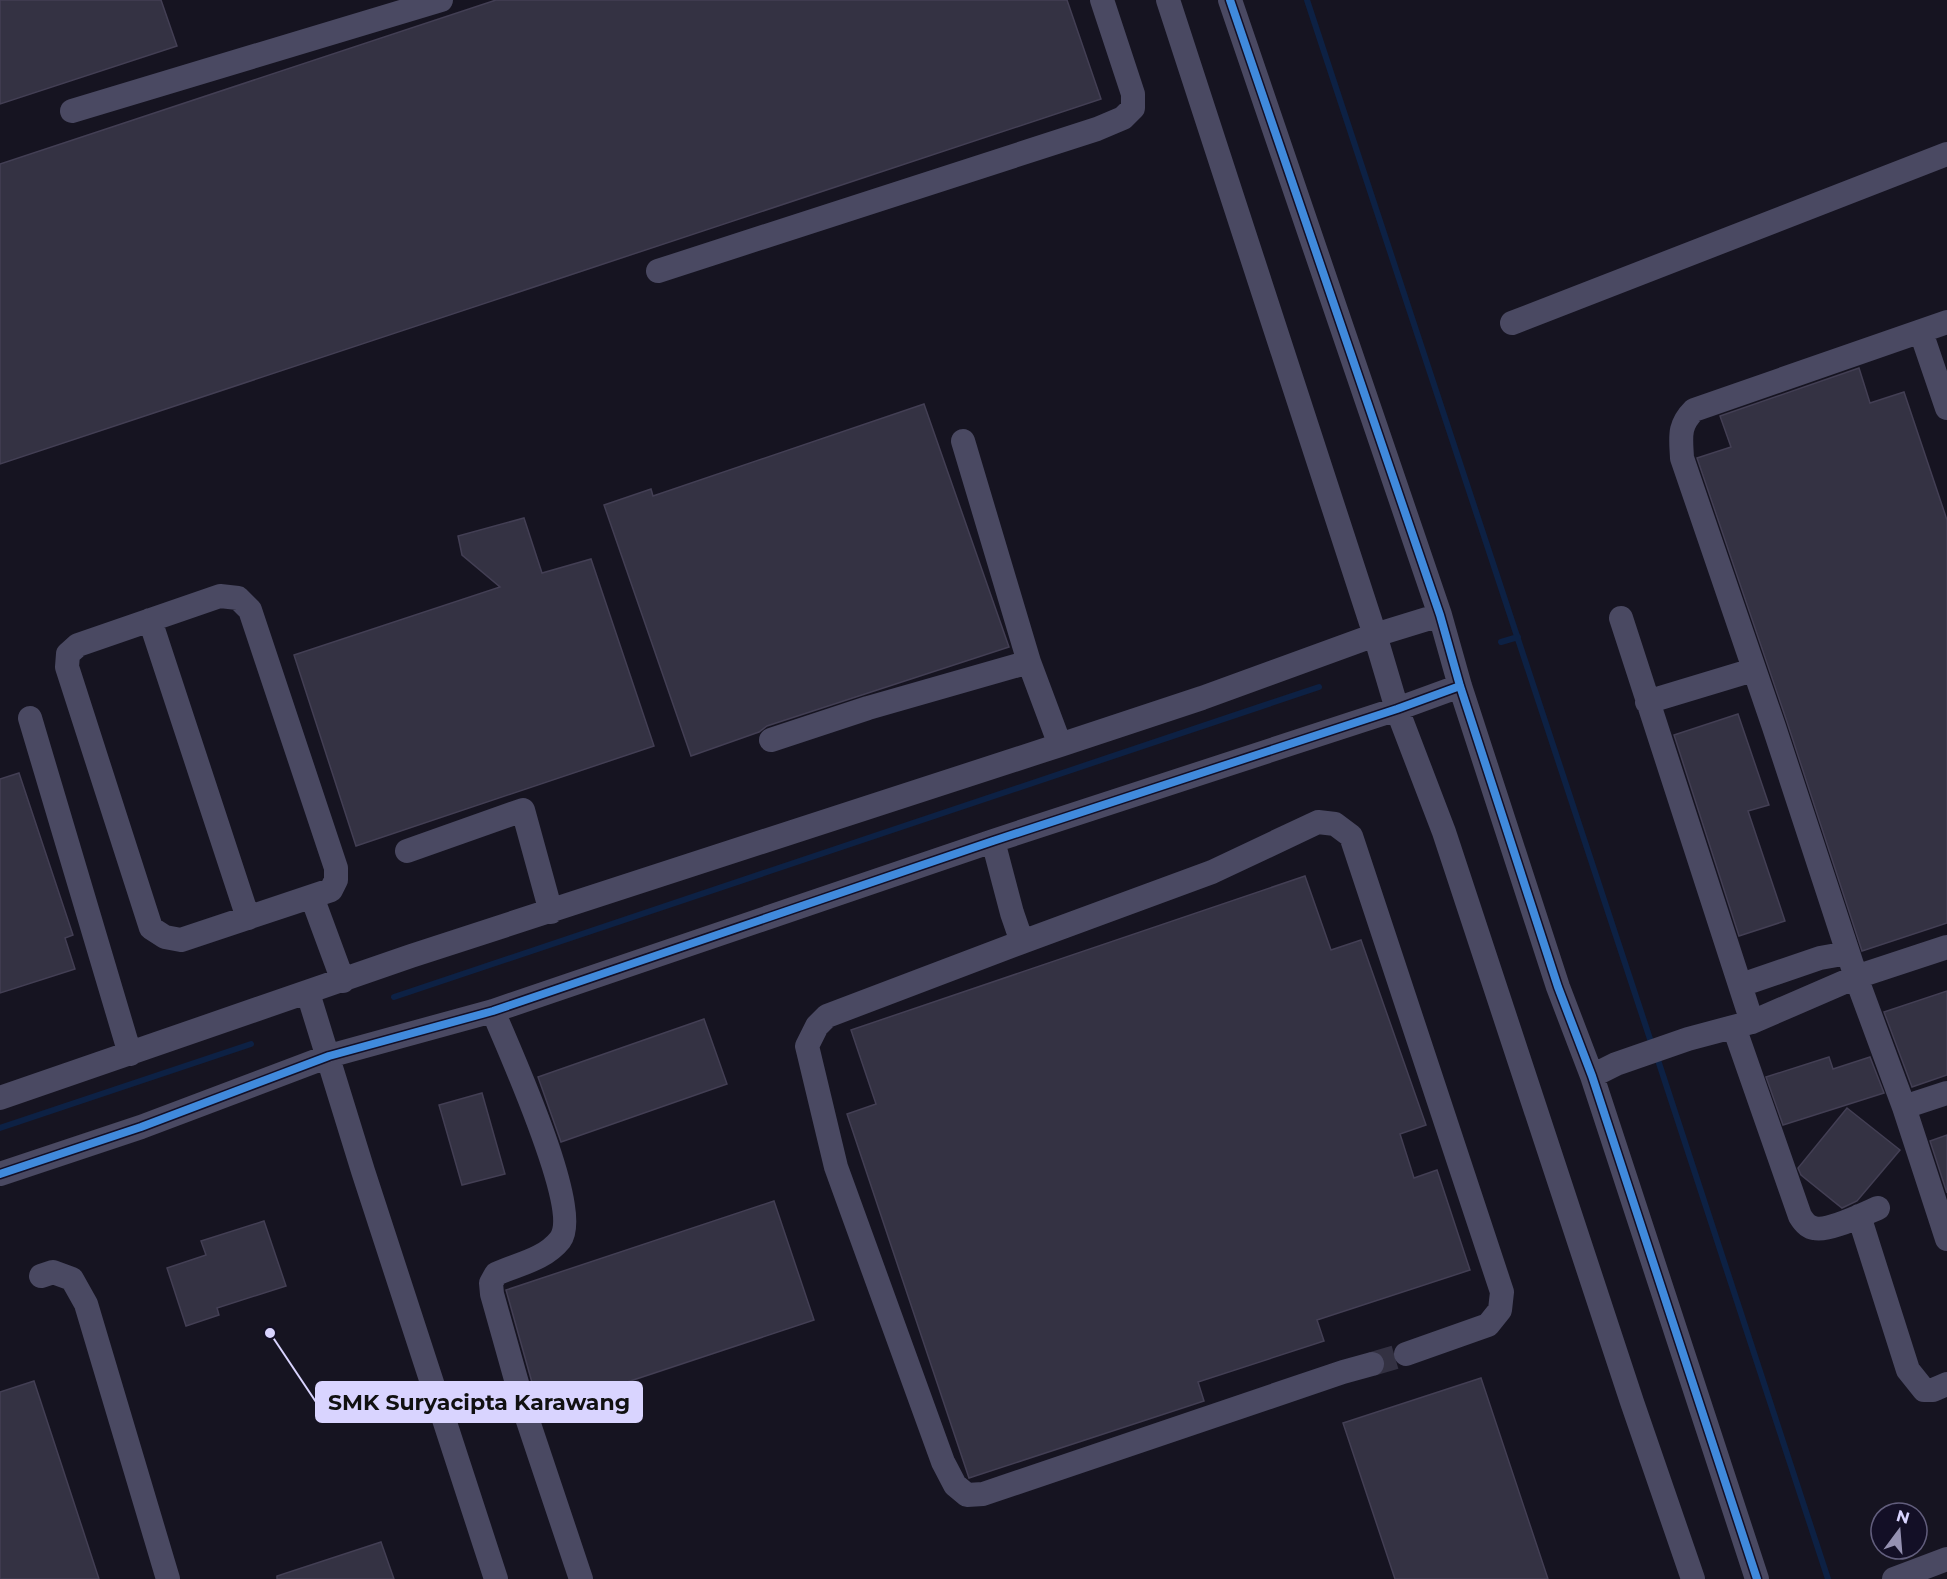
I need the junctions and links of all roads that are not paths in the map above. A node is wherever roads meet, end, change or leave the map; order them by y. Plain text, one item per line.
1 (441, 0) edge
2 (1102, 0) edge
3 (1168, 0) edge
4 (1230, 0) edge
5 (72, 111) dead end
6 (1947, 154) edge
7 (658, 271) dead end
8 (1947, 322) edge
9 (1512, 323) dead end
10 (1921, 332) junction
11 (1947, 408) edge
12 (963, 441) dead end
13 (1440, 615) junction
14 (1621, 618) dead end
15 (150, 620) junction
16 (1375, 635) junction
17 (1029, 662) junction
18 (1754, 670) junction
19 (1460, 686) junction
20 (1647, 702) junction
21 (1397, 709) junction
22 (30, 718) dead end
23 (771, 740) dead end
24 (1060, 745) junction
25 (993, 841) junction
26 (407, 851) dead end
27 (312, 897) junction
28 (551, 912) junction
29 (248, 918) junction
30 (1022, 942) junction
31 (1947, 947) edge
32 (1848, 952) junction
33 (1856, 977) junction
34 (343, 981) junction
35 (1741, 985) junction
36 (308, 993) junction
37 (493, 1011) junction
38 (1743, 1024) junction
39 (130, 1054) junction
40 (328, 1056) junction
41 (1592, 1076) junction
42 (1947, 1093) edge
43 (0, 1098) edge
44 (1904, 1107) junction
45 (0, 1174) edge
46 (1947, 1239) edge
47 (41, 1275) dead end
48 (1406, 1354) tunnel mouth
49 (1372, 1364) tunnel mouth
50 (1947, 1384) edge
51 (1947, 1559) edge
52 (168, 1579) edge
53 (496, 1579) edge
54 (581, 1579) edge
55 (1693, 1579) edge
56 (1757, 1579) edge
57 (1894, 1579) edge

1 - 5 street
2 - 7 street
3 - 16 street
4 - 13 street
6 - 9 street
8 - 10 street
10 - 11 street
10 - 18 street
12 - 17 street
13 - 16 street
13 - 19 street
14 - 20 street
15 - 27 street
15 - 29 street
15 - 29 street
16 - 21 street
16 - 24 street
17 - 23 street
17 - 24 street
18 - 20 street
18 - 32 street
19 - 21 street
19 - 41 street
20 - 35 street
21 - 25 street
21 - 55 street
22 - 39 street
24 - 28 street
25 - 30 street
25 - 37 street
26 - 28 street
27 - 29 street
27 - 34 street
28 - 34 street
30 - 48 street
30 - 49 street
31 - 33 street
32 - 33 street
32 - 35 street
33 - 38 street
33 - 44 street
34 - 36 street
35 - 38 street
36 - 39 street
36 - 40 street
37 - 40 street
37 - 54 street
38 - 41 street
38 - 50 street
39 - 43 street
40 - 45 street
40 - 53 street
41 - 56 street
42 - 44 street
44 - 46 street
47 - 52 street
51 - 57 street

